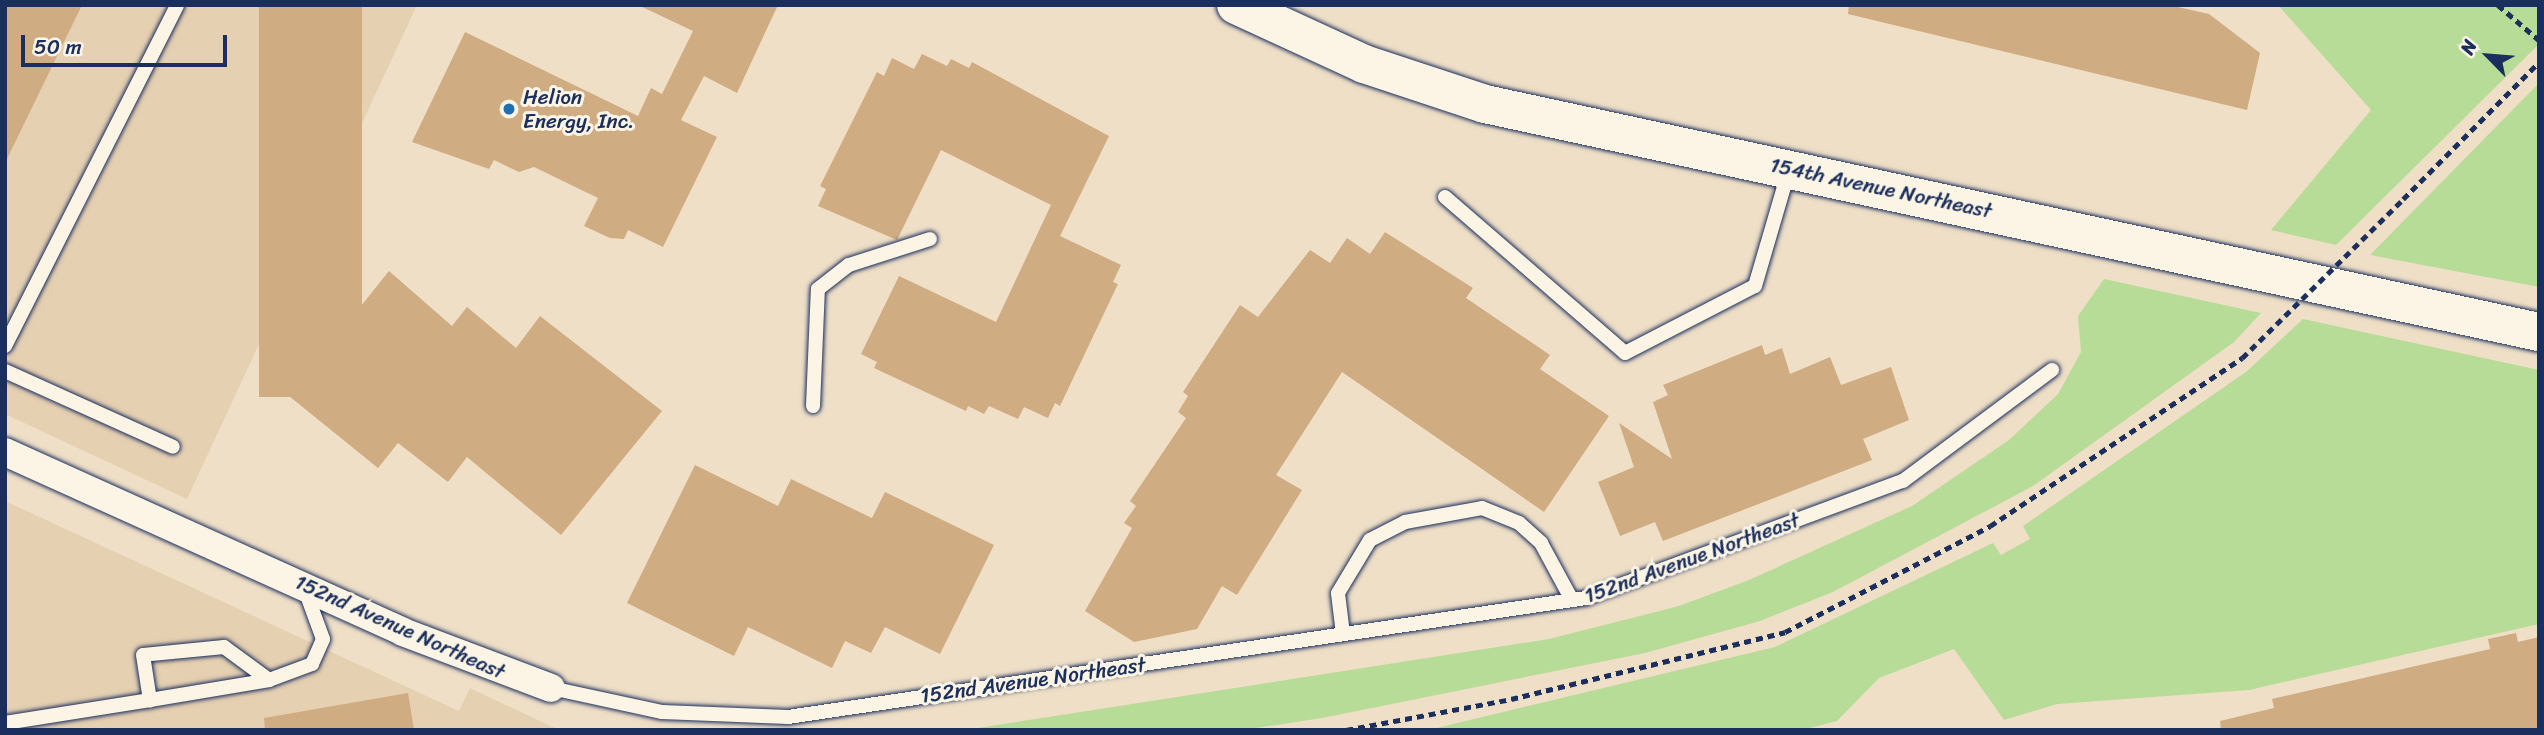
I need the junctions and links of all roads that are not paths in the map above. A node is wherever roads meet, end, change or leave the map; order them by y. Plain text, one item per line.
1 (177, 5) edge
2 (1236, 5) edge
3 (1790, 169) junction
4 (1445, 197) dead end
5 (930, 239) dead end
6 (2539, 332) edge
7 (5, 346) edge
8 (2052, 370) dead end
9 (5, 371) edge
10 (813, 406) dead end
11 (173, 447) dead end
12 (5, 452) edge
13 (303, 583) junction
14 (1572, 600) junction
15 (1343, 634) junction
16 (269, 680) junction
17 (551, 688) joint
18 (150, 700) junction
19 (5, 723) edge

1 - 7 lane
2 - 3 main road, 154th Avenue Northeast
3 - 4 lane
3 - 6 main road, 154th Avenue Northeast
5 - 10 lane
8 - 14 lane, 152nd Avenue Northeast
9 - 11 lane
12 - 13 street, 152nd Avenue Northeast
13 - 16 lane
13 - 17 street, 152nd Avenue Northeast
14 - 15 lane, 152nd Avenue Northeast
14 - 15 lane
15 - 17 lane, 152nd Avenue Northeast
16 - 18 lane
16 - 18 lane
18 - 19 lane

